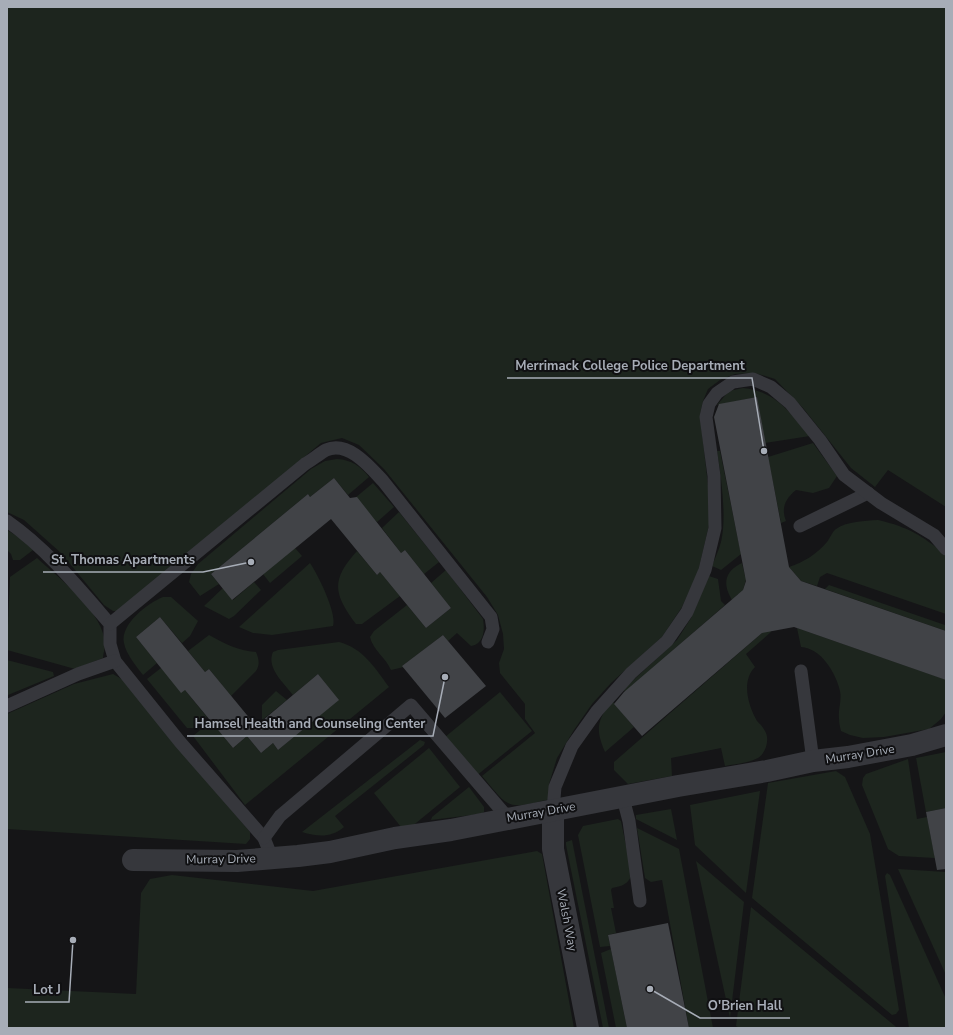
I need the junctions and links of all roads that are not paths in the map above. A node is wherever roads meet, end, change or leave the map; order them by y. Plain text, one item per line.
1 (868, 493) junction
2 (7, 521) edge
3 (800, 526) dead end
4 (946, 549) edge
5 (110, 624) junction
6 (488, 642) dead end
7 (115, 661) junction
8 (801, 671) dead end
9 (7, 706) edge
10 (946, 735) edge
11 (814, 761) junction
12 (623, 798) junction
13 (553, 810) junction
14 (508, 818) junction
15 (264, 838) junction
16 (272, 858) junction
17 (133, 860) dead end
18 (640, 901) dead end
19 (588, 1028) edge

1 - 3 lane
1 - 4 lane
1 - 13 lane
2 - 5 lane
5 - 6 lane
5 - 7 lane
7 - 9 lane
7 - 15 lane
8 - 11 lane
10 - 11 street, Murray Drive
11 - 12 street, Murray Drive
12 - 13 street, Murray Drive
12 - 18 lane
13 - 14 street, Murray Drive
13 - 19 street, Walsh Way
14 - 15 lane
14 - 16 street, Murray Drive
15 - 16 lane
16 - 17 street, Murray Drive

